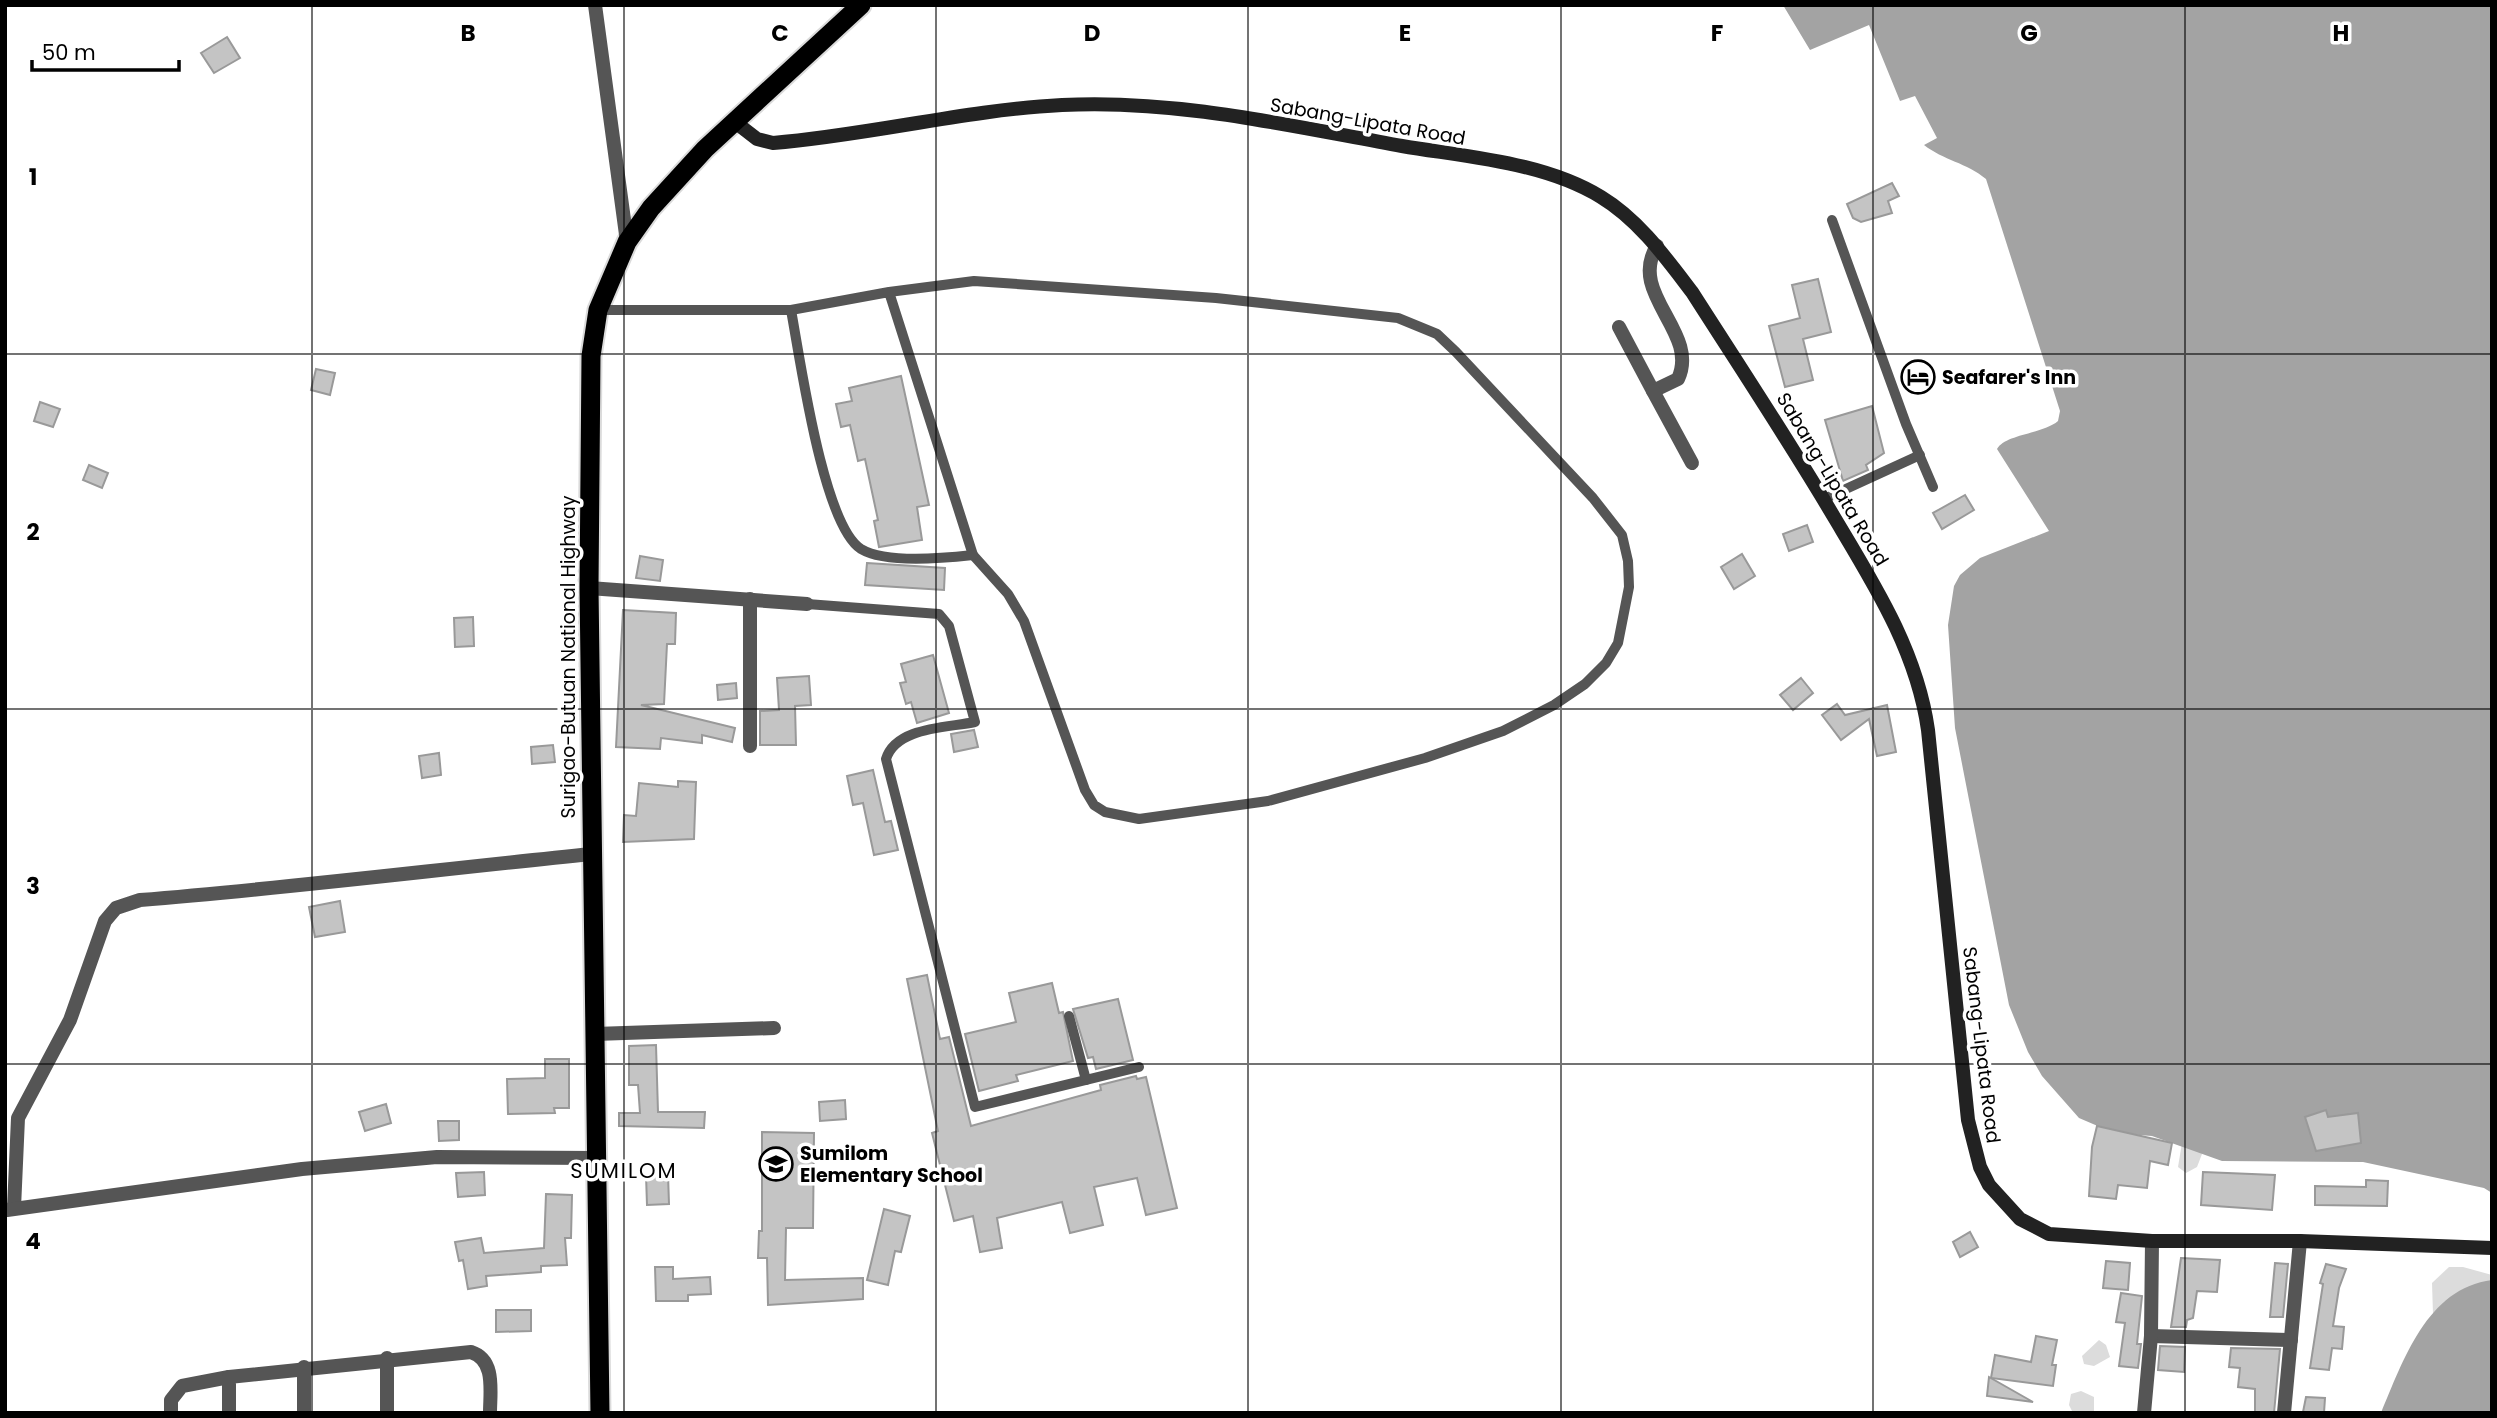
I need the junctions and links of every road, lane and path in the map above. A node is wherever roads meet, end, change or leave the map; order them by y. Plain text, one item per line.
1 (595, 5) edge
2 (862, 5) edge
3 (735, 122) junction
4 (1832, 220) dead end
5 (627, 242) junction
6 (1657, 247) junction
7 (889, 292) junction
8 (598, 310) junction
9 (791, 310) junction
10 (1619, 327) dead end
11 (1653, 391) junction
12 (1920, 455) junction
13 (1692, 463) dead end
14 (1933, 487) dead end
15 (1824, 499) junction
16 (973, 555) junction
17 (589, 588) junction
18 (750, 599) junction
19 (807, 604) joint
20 (750, 746) dead end
21 (592, 854) junction
22 (1069, 1016) dead end
23 (774, 1028) dead end
24 (595, 1034) junction
25 (1139, 1067) dead end
26 (1086, 1080) junction
27 (596, 1158) junction
28 (10, 1209) edge
29 (2152, 1241) junction
30 (2300, 1241) junction
31 (2492, 1248) edge
32 (2151, 1336) junction
33 (2291, 1340) junction
34 (387, 1358) junction
35 (304, 1367) junction
36 (229, 1377) junction
37 (171, 1413) edge
38 (229, 1413) edge
39 (304, 1413) edge
40 (387, 1413) edge
41 (490, 1413) edge
42 (600, 1413) edge
43 (2144, 1413) edge
44 (2284, 1413) edge

1 - 5 street
2 - 3 highway, Surigao-Butuan National Highway
3 - 5 highway, Surigao-Butuan National Highway
3 - 6 main road, Sabang-Lipata Road
4 - 12 lane
5 - 8 highway, Surigao-Butuan National Highway
6 - 11 street
6 - 15 main road, Sabang-Lipata Road
7 - 9 lane
7 - 16 lane
7 - 16 lane
8 - 9 lane
8 - 17 highway, Surigao-Butuan National Highway
9 - 16 lane
10 - 11 street
11 - 13 street
12 - 14 lane
12 - 15 lane
15 - 29 main road, Sabang-Lipata Road
17 - 18 street
17 - 21 highway, Surigao-Butuan National Highway
18 - 19 street
18 - 20 street
19 - 26 lane
21 - 24 highway, Surigao-Butuan National Highway
21 - 28 street
22 - 26 lane
23 - 24 street
24 - 27 highway, Surigao-Butuan National Highway
25 - 26 lane
27 - 28 street
27 - 42 highway, Surigao-Butuan National Highway
29 - 30 main road, Sabang-Lipata Road
29 - 32 street
30 - 31 main road, Sabang-Lipata Road
30 - 33 street
32 - 33 street
32 - 43 street
33 - 44 street
34 - 35 street
34 - 40 street
34 - 41 street
35 - 36 street
35 - 39 street
36 - 37 street
36 - 38 street

